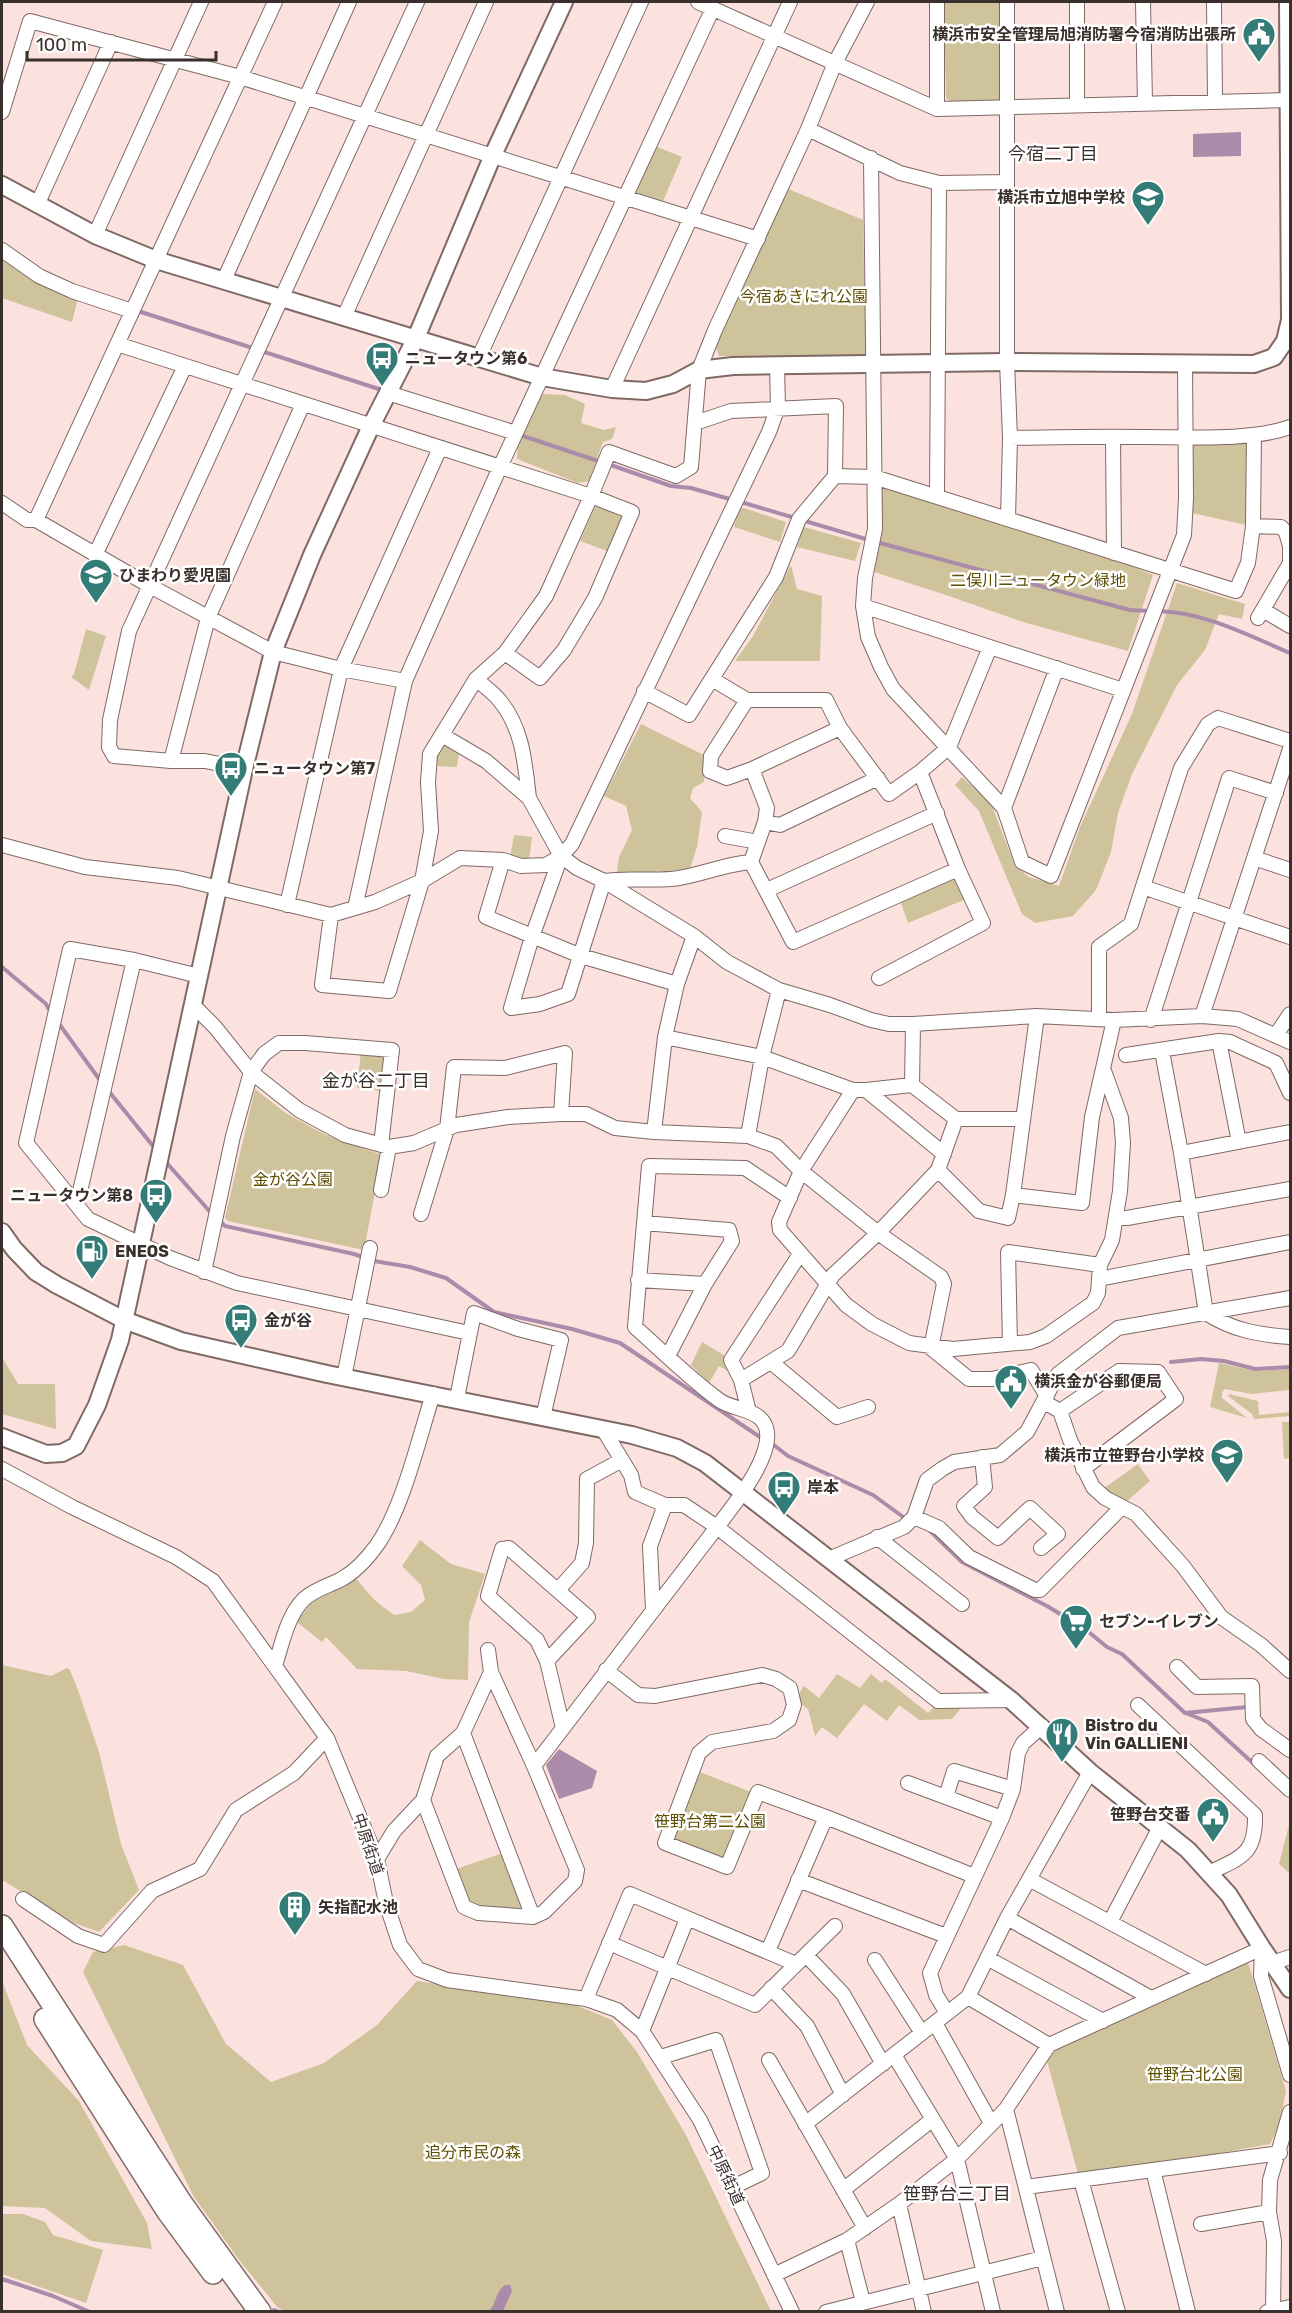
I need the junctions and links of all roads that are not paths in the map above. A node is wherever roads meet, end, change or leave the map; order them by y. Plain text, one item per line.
1 (201, 2) edge
2 (275, 2) edge
3 (349, 2) edge
4 (417, 2) edge
5 (486, 2) edge
6 (564, 2) edge
7 (641, 2) edge
8 (698, 2) edge
9 (790, 2) edge
10 (867, 2) edge
11 (937, 2) edge
12 (1007, 2) edge
13 (1077, 2) edge
14 (1143, 2) edge
15 (1214, 2) edge
16 (1289, 4) edge
17 (713, 8) junction
18 (773, 36) junction
19 (111, 42) junction
20 (175, 59) junction
21 (835, 63) junction
22 (240, 76) junction
23 (306, 98) junction
24 (1290, 100) edge
25 (1215, 102) junction
26 (1145, 104) junction
27 (1077, 105) junction
28 (1007, 107) junction
29 (937, 109) junction
30 (2, 112) edge
31 (365, 115) junction
32 (808, 129) junction
33 (426, 135) junction
34 (494, 155) junction
35 (871, 158) junction
36 (562, 177) junction
37 (1007, 182) junction
38 (939, 183) junction
39 (2, 185) edge
40 (626, 196) junction
41 (37, 205) junction
42 (689, 217) junction
43 (1290, 221) edge
44 (95, 235) junction
45 (758, 239) junction
46 (2, 250) edge
47 (156, 260) junction
48 (224, 280) junction
49 (282, 297) junction
50 (132, 311) junction
51 (344, 316) junction
52 (416, 338) junction
53 (117, 344) junction
54 (479, 357) junction
55 (1007, 362) junction
56 (1185, 363) junction
57 (874, 364) junction
58 (939, 364) junction
59 (777, 365) junction
60 (185, 366) junction
61 (699, 370) junction
62 (542, 377) junction
63 (243, 384) junction
64 (612, 389) junction
65 (388, 393) junction
66 (303, 404) junction
67 (778, 407) junction
68 (695, 423) junction
69 (371, 426) junction
70 (1290, 427) edge
71 (516, 433) junction
72 (1254, 435) junction
73 (1113, 436) junction
74 (1185, 437) junction
75 (1010, 438) junction
76 (440, 448) junction
77 (500, 467) junction
78 (835, 476) junction
79 (874, 477) junction
80 (591, 496) junction
81 (937, 497) junction
82 (2, 503) edge
83 (36, 519) junction
84 (1008, 519) junction
85 (1253, 526) junction
86 (1290, 547) edge
87 (96, 553) junction
88 (1114, 553) junction
89 (1171, 571) junction
90 (1286, 581) edge
91 (150, 586) junction
92 (863, 606) junction
93 (208, 618) junction
94 (1290, 626) edge
95 (990, 647) junction
96 (273, 652) junction
97 (505, 653) junction
98 (1057, 668) junction
99 (341, 669) junction
100 (476, 679) junction
101 (712, 679) junction
102 (405, 681) junction
103 (1123, 690) junction
104 (644, 691) junction
105 (747, 700) junction
106 (840, 728) junction
107 (435, 739) junction
108 (1290, 741) edge
109 (949, 747) junction
110 (1290, 749) edge
111 (171, 761) junction
112 (244, 769) junction
113 (752, 769) junction
114 (920, 772) junction
115 (878, 778) junction
116 (1276, 793) junction
117 (529, 798) junction
118 (1004, 808) junction
119 (937, 813) junction
120 (765, 822) junction
121 (725, 836) dead end
122 (758, 842) junction
123 (2, 845) edge
124 (561, 856) junction
125 (1254, 858) junction
126 (503, 860) junction
127 (751, 862) junction
128 (958, 869) junction
129 (1290, 870) edge
130 (422, 881) junction
131 (604, 881) junction
132 (1143, 887) junction
133 (219, 888) junction
134 (767, 890) junction
135 (1190, 903) junction
136 (287, 905) junction
137 (355, 908) junction
138 (332, 915) junction
139 (1235, 918) junction
140 (694, 936) junction
141 (532, 937) junction
142 (1290, 937) edge
143 (581, 956) junction
144 (134, 960) junction
145 (199, 976) junction
146 (879, 978) dead end
147 (677, 984) junction
148 (779, 990) junction
149 (194, 1006) junction
150 (1290, 1014) edge
151 (1037, 1016) junction
152 (1202, 1016) junction
153 (1099, 1019) junction
154 (1114, 1020) junction
155 (1151, 1020) junction
156 (913, 1024) junction
157 (1276, 1035) junction
158 (665, 1037) junction
159 (1219, 1041) junction
160 (1290, 1042) edge
161 (1162, 1051) junction
162 (1126, 1055) dead end
163 (762, 1056) junction
164 (1107, 1062) junction
165 (250, 1072) junction
166 (912, 1085) junction
167 (859, 1090) junction
168 (1290, 1093) edge
169 (561, 1114) junction
170 (956, 1119) junction
171 (1023, 1119) junction
172 (447, 1129) junction
173 (654, 1132) junction
174 (1290, 1132) edge
175 (748, 1136) junction
176 (1239, 1142) junction
177 (385, 1146) junction
178 (1181, 1153) junction
179 (944, 1154) junction
180 (938, 1170) junction
181 (801, 1171) junction
182 (1290, 1189) edge
183 (381, 1190) dead end
184 (1013, 1195) junction
185 (790, 1198) junction
186 (77, 1204) junction
187 (1188, 1206) junction
188 (421, 1214) dead end
189 (1117, 1218) junction
190 (644, 1223) junction
191 (2, 1232) edge
192 (878, 1233) junction
193 (1290, 1242) edge
194 (141, 1246) junction
195 (370, 1248) dead end
196 (800, 1254) junction
197 (1197, 1259) junction
198 (204, 1272) junction
199 (1100, 1272) junction
200 (638, 1280) junction
201 (705, 1284) junction
202 (828, 1287) junction
203 (1290, 1298) edge
204 (358, 1309) junction
205 (1206, 1313) junction
206 (124, 1320) junction
207 (469, 1333) junction
208 (1290, 1337) edge
209 (1010, 1344) junction
210 (931, 1348) junction
211 (668, 1356) junction
212 (771, 1362) junction
213 (344, 1377) junction
214 (741, 1380) junction
215 (433, 1394) junction
216 (457, 1398) junction
217 (1046, 1399) junction
218 (868, 1407) dead end
219 (1060, 1411) junction
220 (749, 1412) junction
221 (543, 1417) junction
222 (603, 1429) junction
223 (2, 1437) edge
224 (982, 1456) junction
225 (622, 1460) junction
226 (2, 1469) edge
227 (1083, 1469) junction
228 (743, 1491) junction
229 (665, 1505) junction
230 (1122, 1507) junction
231 (914, 1517) junction
232 (717, 1527) junction
233 (877, 1537) junction
234 (1041, 1548) dead end
235 (831, 1558) junction
236 (558, 1590) junction
237 (962, 1604) dead end
238 (653, 1610) junction
239 (488, 1650) dead end
240 (547, 1661) junction
241 (275, 1666) junction
242 (1177, 1667) dead end
243 (606, 1670) junction
244 (1290, 1671) edge
245 (491, 1672) junction
246 (1011, 1700) junction
247 (1138, 1706) dead end
248 (1042, 1726) junction
249 (563, 1728) junction
250 (463, 1733) junction
251 (327, 1738) junction
252 (1290, 1750) edge
253 (1259, 1761) dead end
254 (534, 1766) junction
255 (1090, 1772) junction
256 (908, 1782) dead end
257 (1013, 1790) junction
258 (1290, 1790) edge
259 (946, 1797) junction
260 (423, 1800) junction
261 (826, 1817) junction
262 (1002, 1818) junction
263 (1160, 1827) junction
264 (377, 1859) junction
265 (1209, 1873) junction
266 (974, 1876) junction
267 (1029, 1879) junction
268 (798, 1880) junction
269 (23, 1899) dead end
270 (533, 1917) junction
271 (1007, 1918) junction
272 (687, 1919) junction
273 (1110, 1922) junction
274 (2, 1926) edge
275 (835, 1926) dead end
276 (946, 1936) junction
277 (609, 1943) junction
278 (1262, 1948) junction
279 (768, 1951) junction
280 (2, 1952) edge
281 (1290, 1957) edge
282 (987, 1958) junction
283 (801, 1959) junction
284 (875, 1960) dead end
285 (1272, 1963) junction
286 (669, 1968) junction
287 (1206, 1974) junction
288 (771, 1989) junction
289 (1290, 1989) edge
290 (968, 1997) junction
291 (1151, 1998) junction
292 (586, 1999) junction
293 (947, 2013) junction
294 (1103, 2021) junction
295 (935, 2023) junction
296 (642, 2031) junction
297 (922, 2033) junction
298 (1049, 2045) junction
299 (661, 2057) junction
300 (888, 2059) junction
301 (769, 2060) dead end
302 (1290, 2075) edge
303 (843, 2095) junction
304 (1006, 2109) junction
305 (1290, 2112) edge
306 (933, 2119) junction
307 (991, 2123) junction
308 (805, 2124) junction
309 (1280, 2153) junction
310 (957, 2159) junction
311 (1153, 2170) junction
312 (1081, 2180) junction
313 (1026, 2187) junction
314 (732, 2188) junction
315 (843, 2190) junction
316 (899, 2204) junction
317 (1269, 2212) junction
318 (1201, 2224) dead end
319 (865, 2228) junction
320 (847, 2240) junction
321 (1043, 2258) junction
322 (984, 2272) junction
323 (774, 2275) junction
324 (919, 2289) junction
325 (863, 2302) junction
326 (1290, 2307) edge
327 (1271, 2311) edge
328 (242, 2312) edge
329 (260, 2312) edge
330 (792, 2312) edge
331 (826, 2312) edge
332 (924, 2312) edge
333 (993, 2312) edge
334 (1057, 2312) edge
335 (1118, 2312) edge
336 (1188, 2312) edge

1 - 20 street
2 - 22 street
3 - 23 street
4 - 31 street
5 - 33 street
6 - 34 street
7 - 36 street
8 - 17 street
9 - 18 street
10 - 21 street
11 - 29 street
12 - 28 street
13 - 27 street
14 - 26 street
15 - 25 street
16 - 24 street
17 - 18 street
17 - 40 street
18 - 21 street
18 - 42 street
19 - 20 street
19 - 30 street
19 - 41 street
20 - 22 street
20 - 44 street
21 - 29 street
21 - 32 street
22 - 23 street
22 - 47 street
23 - 31 street
23 - 48 street
24 - 25 street
24 - 43 street
25 - 26 street
26 - 27 street
27 - 28 street
28 - 29 street
28 - 37 street
31 - 33 street
31 - 49 street
32 - 35 street
32 - 45 street
33 - 34 street
33 - 51 street
34 - 36 street
34 - 52 street
35 - 38 street
35 - 57 street
36 - 40 street
36 - 54 street
37 - 38 street
37 - 55 street
38 - 58 street
39 - 41 street
40 - 42 street
40 - 62 street
41 - 44 street
42 - 45 street
42 - 64 street
43 - 56 street
44 - 47 street
45 - 61 street
46 - 50 street
47 - 48 street
47 - 50 street
48 - 49 street
49 - 51 street
49 - 63 street
50 - 53 street
51 - 52 street
52 - 54 street
52 - 65 street
53 - 60 street
53 - 83 street
54 - 62 street
55 - 56 street
55 - 58 street
55 - 75 street
56 - 74 street
57 - 58 street
57 - 59 street
57 - 79 street
58 - 81 street
59 - 61 street
59 - 67 street
60 - 63 street
60 - 87 street
61 - 64 street
61 - 68 street
62 - 64 street
62 - 71 street
63 - 66 street
63 - 91 street
65 - 69 street
65 - 71 street
66 - 69 street
66 - 93 street
67 - 68 street
67 - 78 street
67 - 104 street
68 - 80 street
69 - 76 street
69 - 96 street
70 - 72 street
71 - 77 street
72 - 74 street
72 - 85 street
73 - 74 street
73 - 75 street
73 - 88 street
74 - 89 street
75 - 84 street
76 - 77 street
76 - 99 street
77 - 80 street
77 - 102 street
78 - 79 street
78 - 101 street
79 - 81 street
79 - 92 street
80 - 97 street
80 - 97 street
81 - 84 street
82 - 83 street
83 - 87 street
84 - 88 street
85 - 86 street
85 - 89 street
86 - 90 street
87 - 91 street
88 - 89 street
89 - 103 street
90 - 94 street
91 - 93 street
91 - 111 street
92 - 95 street
92 - 109 street
93 - 96 street
93 - 111 street
95 - 98 street
95 - 109 street
96 - 99 street
96 - 112 street
97 - 100 street
98 - 103 street
98 - 118 street
99 - 102 street
99 - 136 street
100 - 107 street
100 - 117 street
101 - 104 street
101 - 105 street
102 - 137 street
103 - 118 street
104 - 124 street
105 - 106 street
105 - 113 street
106 - 113 street
106 - 115 street
107 - 117 street
107 - 130 street
108 - 132 street
109 - 114 street
109 - 118 street
110 - 116 street
111 - 112 street
112 - 133 street
113 - 120 street
114 - 115 street
114 - 119 street
115 - 120 street
116 - 125 street
116 - 135 street
117 - 124 street
119 - 128 street
119 - 134 street
120 - 122 street
121 - 122 street
122 - 127 street
123 - 133 street
124 - 126 street
124 - 131 street
124 - 141 street
125 - 129 street
125 - 139 street
126 - 130 street
126 - 141 street
127 - 131 street
127 - 134 street
128 - 134 street
128 - 146 street
130 - 137 street
130 - 138 street
131 - 140 street
131 - 143 street
132 - 135 street
132 - 153 street
133 - 136 street
133 - 145 street
135 - 139 street
135 - 155 street
136 - 138 street
137 - 138 street
139 - 142 street
139 - 152 street
140 - 147 street
140 - 148 street
141 - 143 street
141 - 143 street
143 - 147 street
144 - 145 street
144 - 186 street
144 - 186 street
145 - 149 street
147 - 158 street
148 - 156 street
148 - 163 street
149 - 165 street
149 - 194 street
150 - 157 street
151 - 153 street
151 - 156 street
151 - 171 street
152 - 155 street
152 - 157 street
153 - 154 street
154 - 155 street
154 - 164 street
156 - 166 street
157 - 160 street
158 - 163 street
158 - 173 street
159 - 161 street
159 - 168 street
159 - 176 street
161 - 162 street
161 - 178 street
163 - 167 street
163 - 175 street
164 - 184 street
164 - 189 street
165 - 177 street
165 - 177 street
165 - 198 street
166 - 167 street
166 - 170 street
167 - 179 street
167 - 181 street
169 - 172 street
169 - 172 street
169 - 173 street
170 - 171 street
170 - 179 street
171 - 184 street
172 - 177 street
172 - 188 street
173 - 175 street
174 - 176 street
175 - 181 street
176 - 178 street
177 - 183 street
178 - 187 street
179 - 180 street
180 - 184 street
180 - 192 street
181 - 185 street
181 - 192 street
182 - 187 street
185 - 190 street
185 - 196 street
186 - 194 street
187 - 189 street
187 - 197 street
189 - 199 street
190 - 200 street
190 - 201 street
191 - 206 street
192 - 202 street
192 - 210 street
193 - 197 street
194 - 198 street
194 - 206 street
195 - 204 street
196 - 202 street
196 - 214 street
197 - 199 street
197 - 205 street
198 - 204 street
199 - 209 street
199 - 209 street
200 - 201 street
200 - 211 street
201 - 211 street
202 - 210 street
202 - 212 street
203 - 205 street
204 - 207 street
204 - 213 street
205 - 208 street
205 - 217 street
206 - 213 street
206 - 223 street
207 - 216 street
207 - 221 street
209 - 210 street
210 - 217 street
211 - 220 street
212 - 214 street
212 - 218 street
213 - 215 street
214 - 220 street
215 - 216 street
215 - 241 street
216 - 221 street
217 - 219 street
217 - 224 street
219 - 227 street
219 - 227 street
220 - 228 street
221 - 222 street
222 - 225 street
222 - 228 street
224 - 231 street
224 - 234 street
225 - 229 street
225 - 236 street
226 - 241 street, 中原街道
227 - 230 street
228 - 232 street
228 - 235 street
229 - 232 street
229 - 238 street
230 - 231 street
230 - 244 street
231 - 233 street
232 - 238 street
232 - 246 street
233 - 235 street
233 - 237 street
235 - 246 street
236 - 240 street
236 - 240 street
238 - 243 street
239 - 245 street
240 - 249 street
241 - 251 street, 中原街道
242 - 252 street
243 - 249 street
243 - 261 street
245 - 250 street
245 - 254 street
246 - 248 street
247 - 265 street
248 - 255 street
248 - 257 street
249 - 254 street
250 - 260 street
250 - 270 street
251 - 264 street, 中原街道
251 - 269 street
253 - 258 street
254 - 270 street
255 - 263 street
255 - 267 street
256 - 259 street
257 - 259 street
257 - 262 street
259 - 262 street
260 - 264 street
260 - 270 street
261 - 266 street
261 - 268 street
262 - 266 street
263 - 265 street
263 - 273 street
264 - 292 street, 中原街道
265 - 278 street
266 - 276 street
267 - 271 street
267 - 273 street
268 - 276 street
268 - 279 street
271 - 282 street
271 - 291 street
272 - 277 street
272 - 279 street
272 - 286 street
273 - 287 street
274 - 329 main road
275 - 283 street
276 - 293 street
277 - 286 street
277 - 292 street
278 - 285 street
278 - 287 street
278 - 302 street
279 - 283 street
280 - 328 main road
281 - 285 street
282 - 290 street
282 - 294 street
283 - 288 street
283 - 300 street
284 - 297 street
285 - 289 street
286 - 288 street
286 - 296 street
287 - 291 street
288 - 303 street
290 - 293 street
290 - 298 street
291 - 294 street
292 - 296 street, 中原街道
293 - 295 street
294 - 298 street
295 - 297 street
295 - 307 street
296 - 299 street, 中原街道
297 - 300 street
298 - 304 street
299 - 314 street, 中原街道
299 - 314 street
300 - 303 street
300 - 306 street
301 - 308 street
303 - 308 street
304 - 307 street
304 - 313 street
305 - 309 street
306 - 310 street
306 - 315 street
307 - 310 street
308 - 315 street
309 - 311 street
309 - 317 street
310 - 316 street
310 - 322 street
311 - 312 street
311 - 336 street
312 - 313 street
312 - 335 street
313 - 321 street
314 - 323 street, 中原街道
315 - 319 street
316 - 319 street
316 - 324 street
317 - 318 street
317 - 327 street
319 - 320 street
320 - 323 street
320 - 325 street
321 - 322 street
321 - 334 street
322 - 324 street
322 - 333 street
323 - 330 street, 中原街道
324 - 325 street
324 - 332 street
325 - 331 street
326 - 327 street

